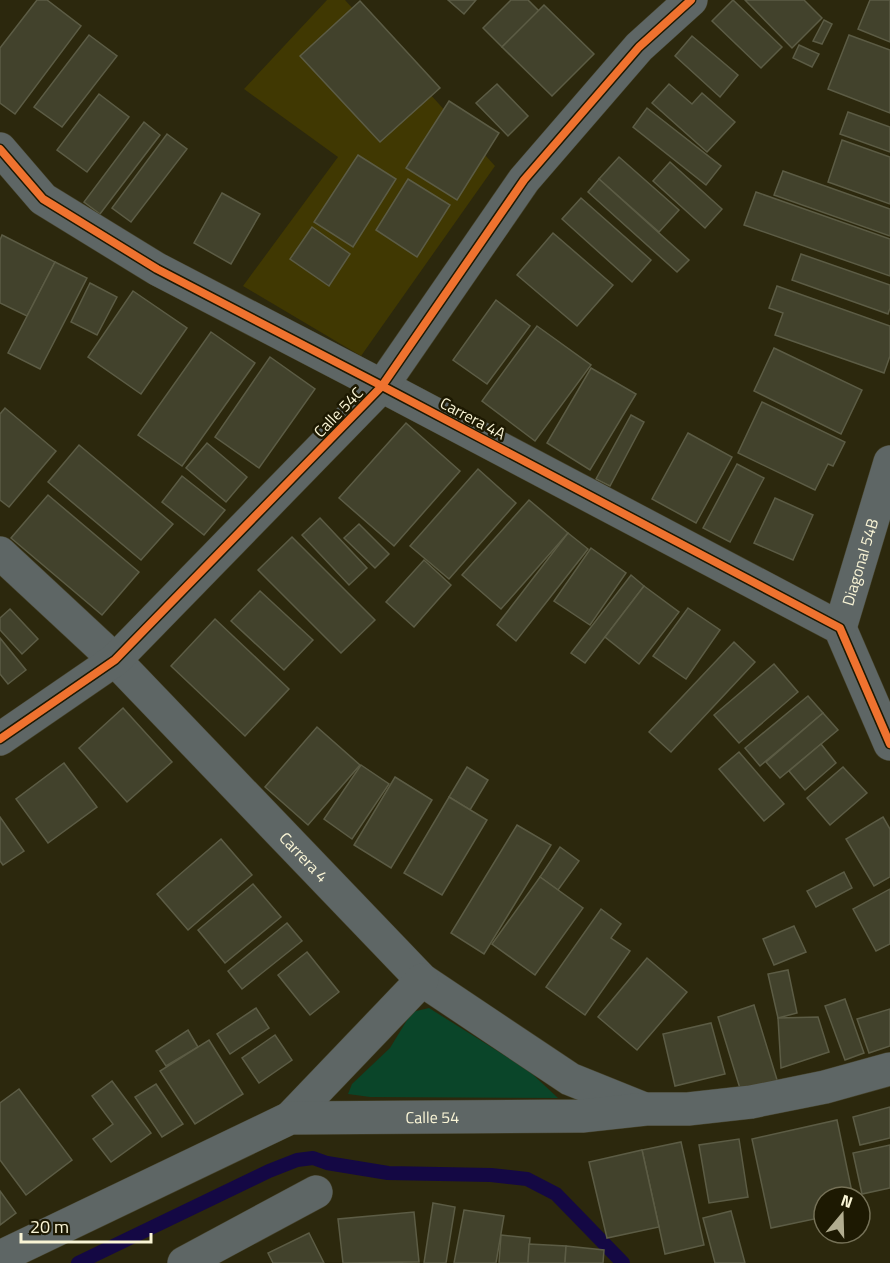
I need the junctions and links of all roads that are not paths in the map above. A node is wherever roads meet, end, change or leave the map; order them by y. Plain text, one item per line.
1 (691, 0) edge
2 (0, 149) edge
3 (382, 386) junction
4 (890, 462) edge
5 (0, 553) edge
6 (840, 628) junction
7 (115, 660) junction
8 (0, 739) edge
9 (890, 744) edge
10 (422, 980) junction
11 (890, 1069) edge
12 (646, 1109) junction
13 (290, 1118) junction
14 (316, 1192) dead end
15 (0, 1257) edge
16 (184, 1263) edge

1 - 3 street, Calle 54C
2 - 3 street, Carrera 4A
3 - 6 street, Carrera 4A
3 - 7 street, Calle 54C
4 - 6 street, Diagonal 54B
5 - 7 street, Carrera 4
6 - 9 street
7 - 8 street, Calle 54C
7 - 10 street, Carrera 4
10 - 12 street, Carrera 4
10 - 13 street
11 - 12 street, Calle 54
12 - 13 street, Calle 54
13 - 15 street, Calle 54
14 - 16 street

